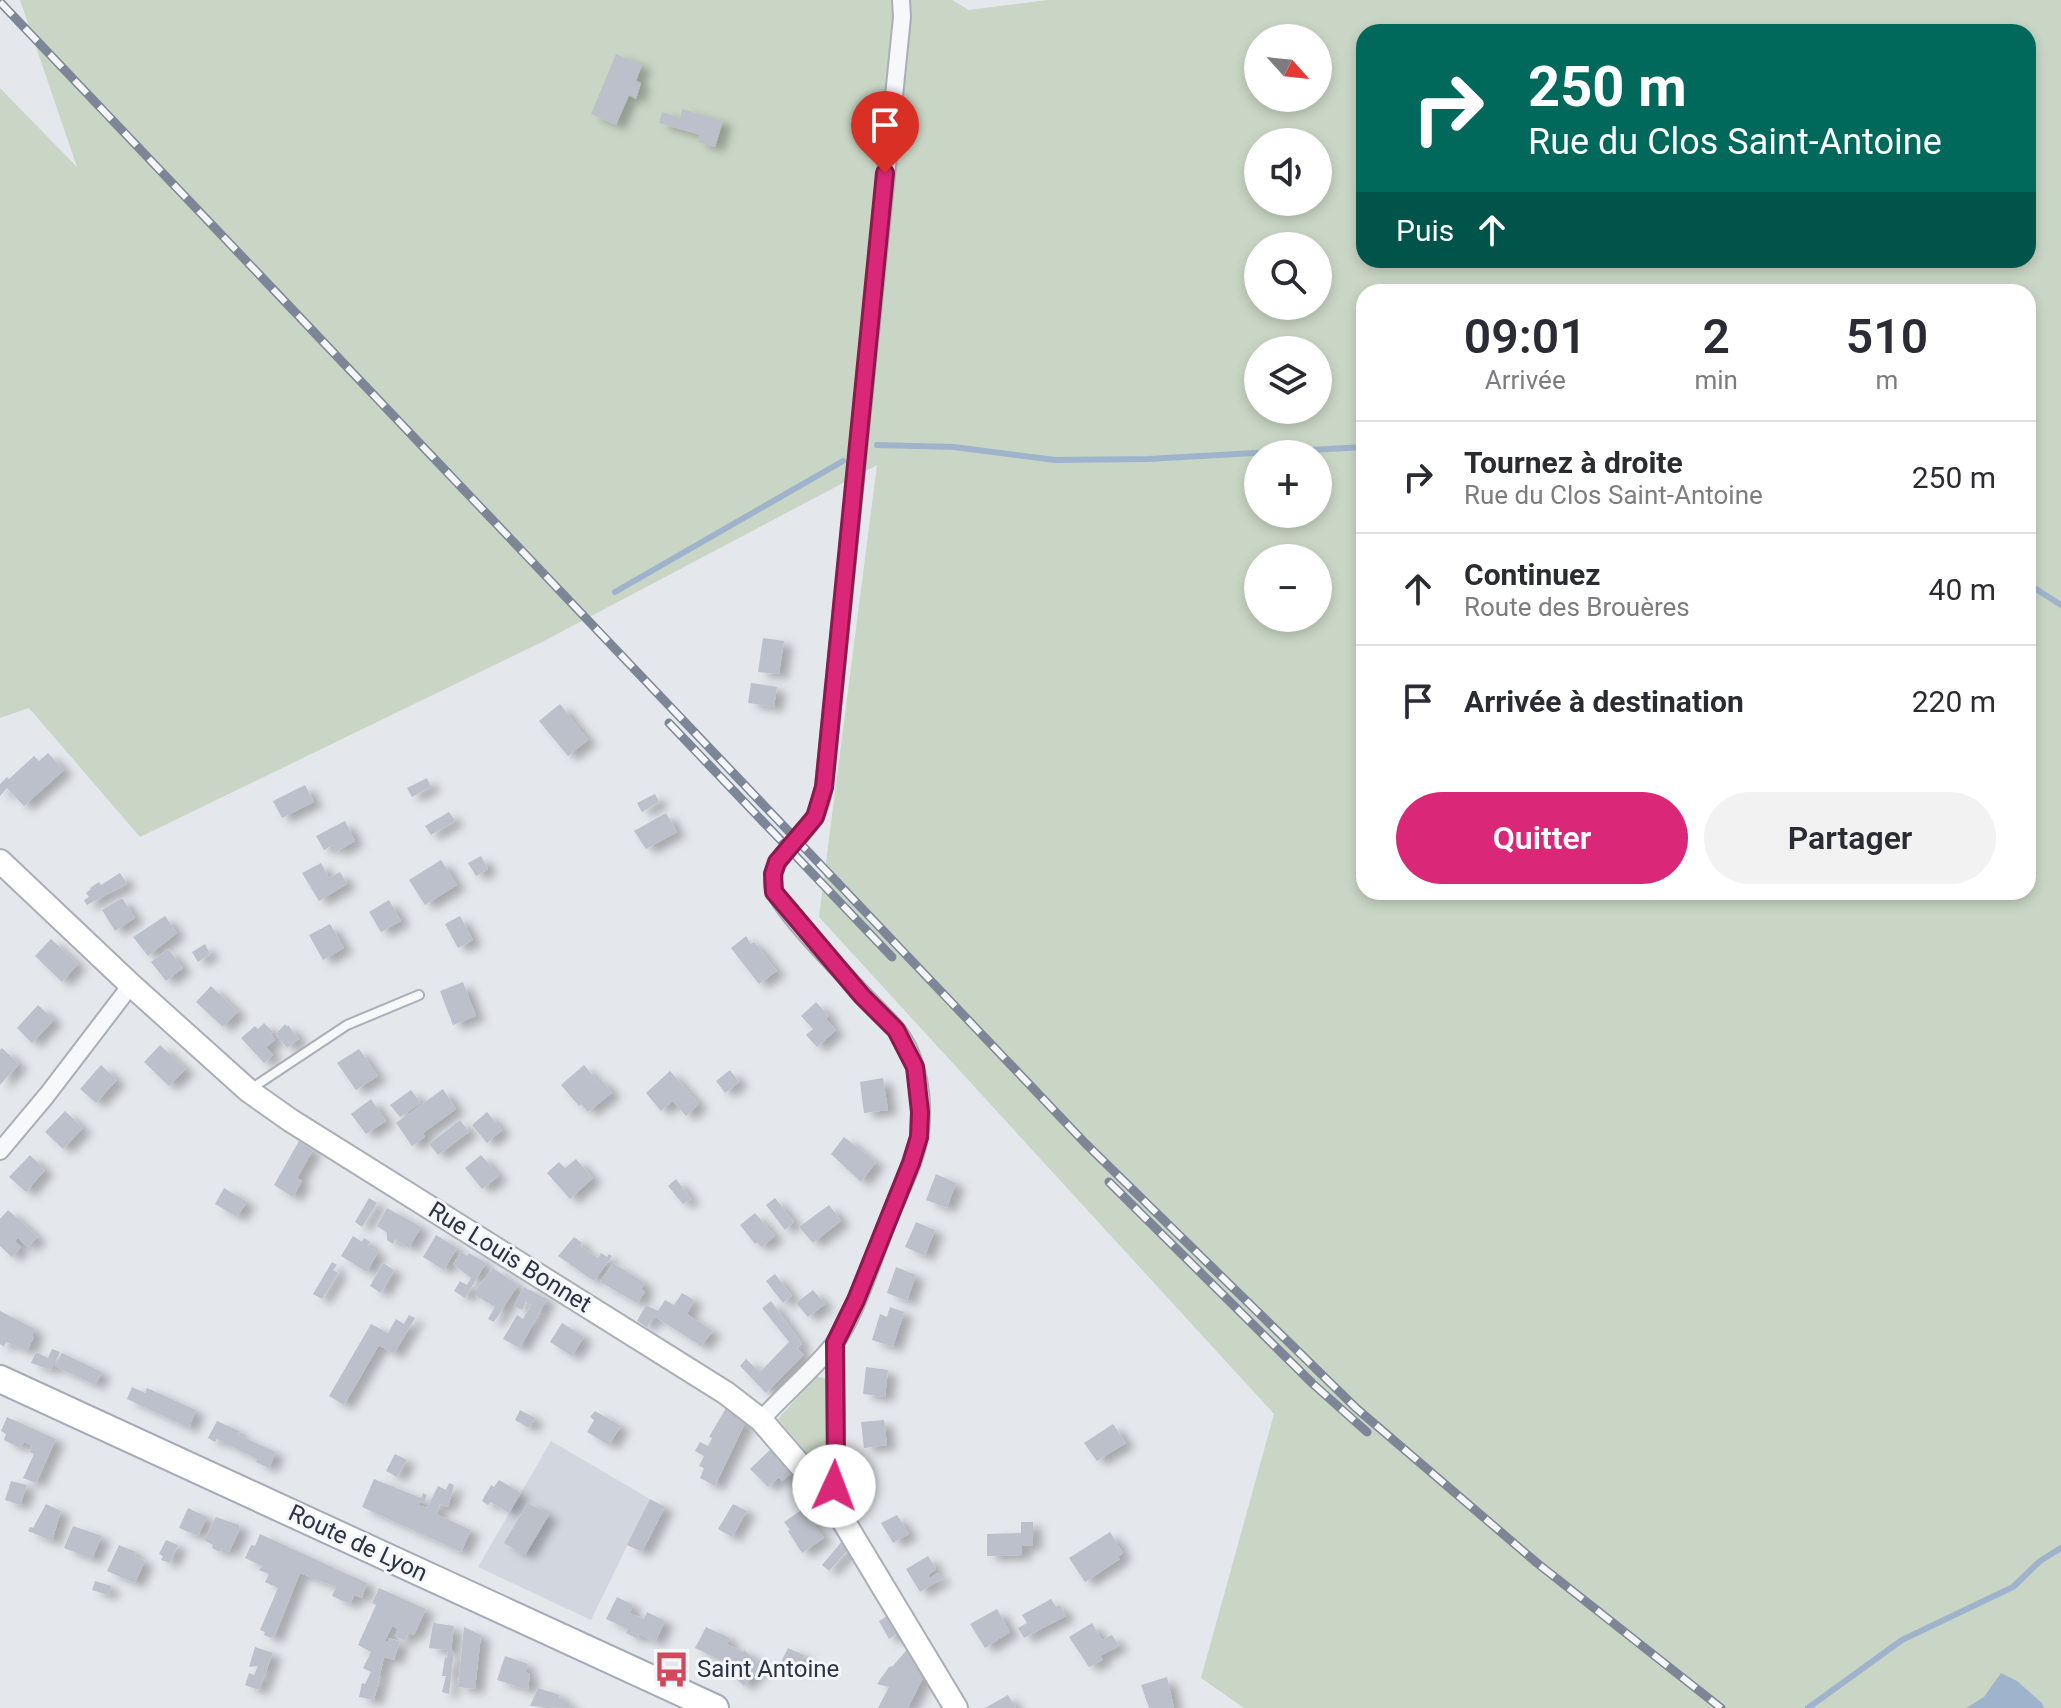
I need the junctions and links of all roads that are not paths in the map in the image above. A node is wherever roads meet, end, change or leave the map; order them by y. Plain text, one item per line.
1 (901, 0) edge
2 (0, 861) edge
3 (131, 985) junction
4 (419, 995) dead end
5 (249, 1091) junction
6 (0, 1151) edge
7 (835, 1343) junction
8 (0, 1379) edge
9 (761, 1420) junction
10 (832, 1502) junction
11 (715, 1708) edge
12 (956, 1708) edge

1 - 7 street
2 - 3 street, Rue Louis Bonnet
3 - 5 street, Rue Louis Bonnet
3 - 6 street
4 - 5 lane
5 - 9 street, Rue Louis Bonnet
7 - 9 street
7 - 10 street
8 - 11 main road, Route de Lyon
9 - 10 street, Rue Louis Bonnet
10 - 12 street, Rue Louis Bonnet

